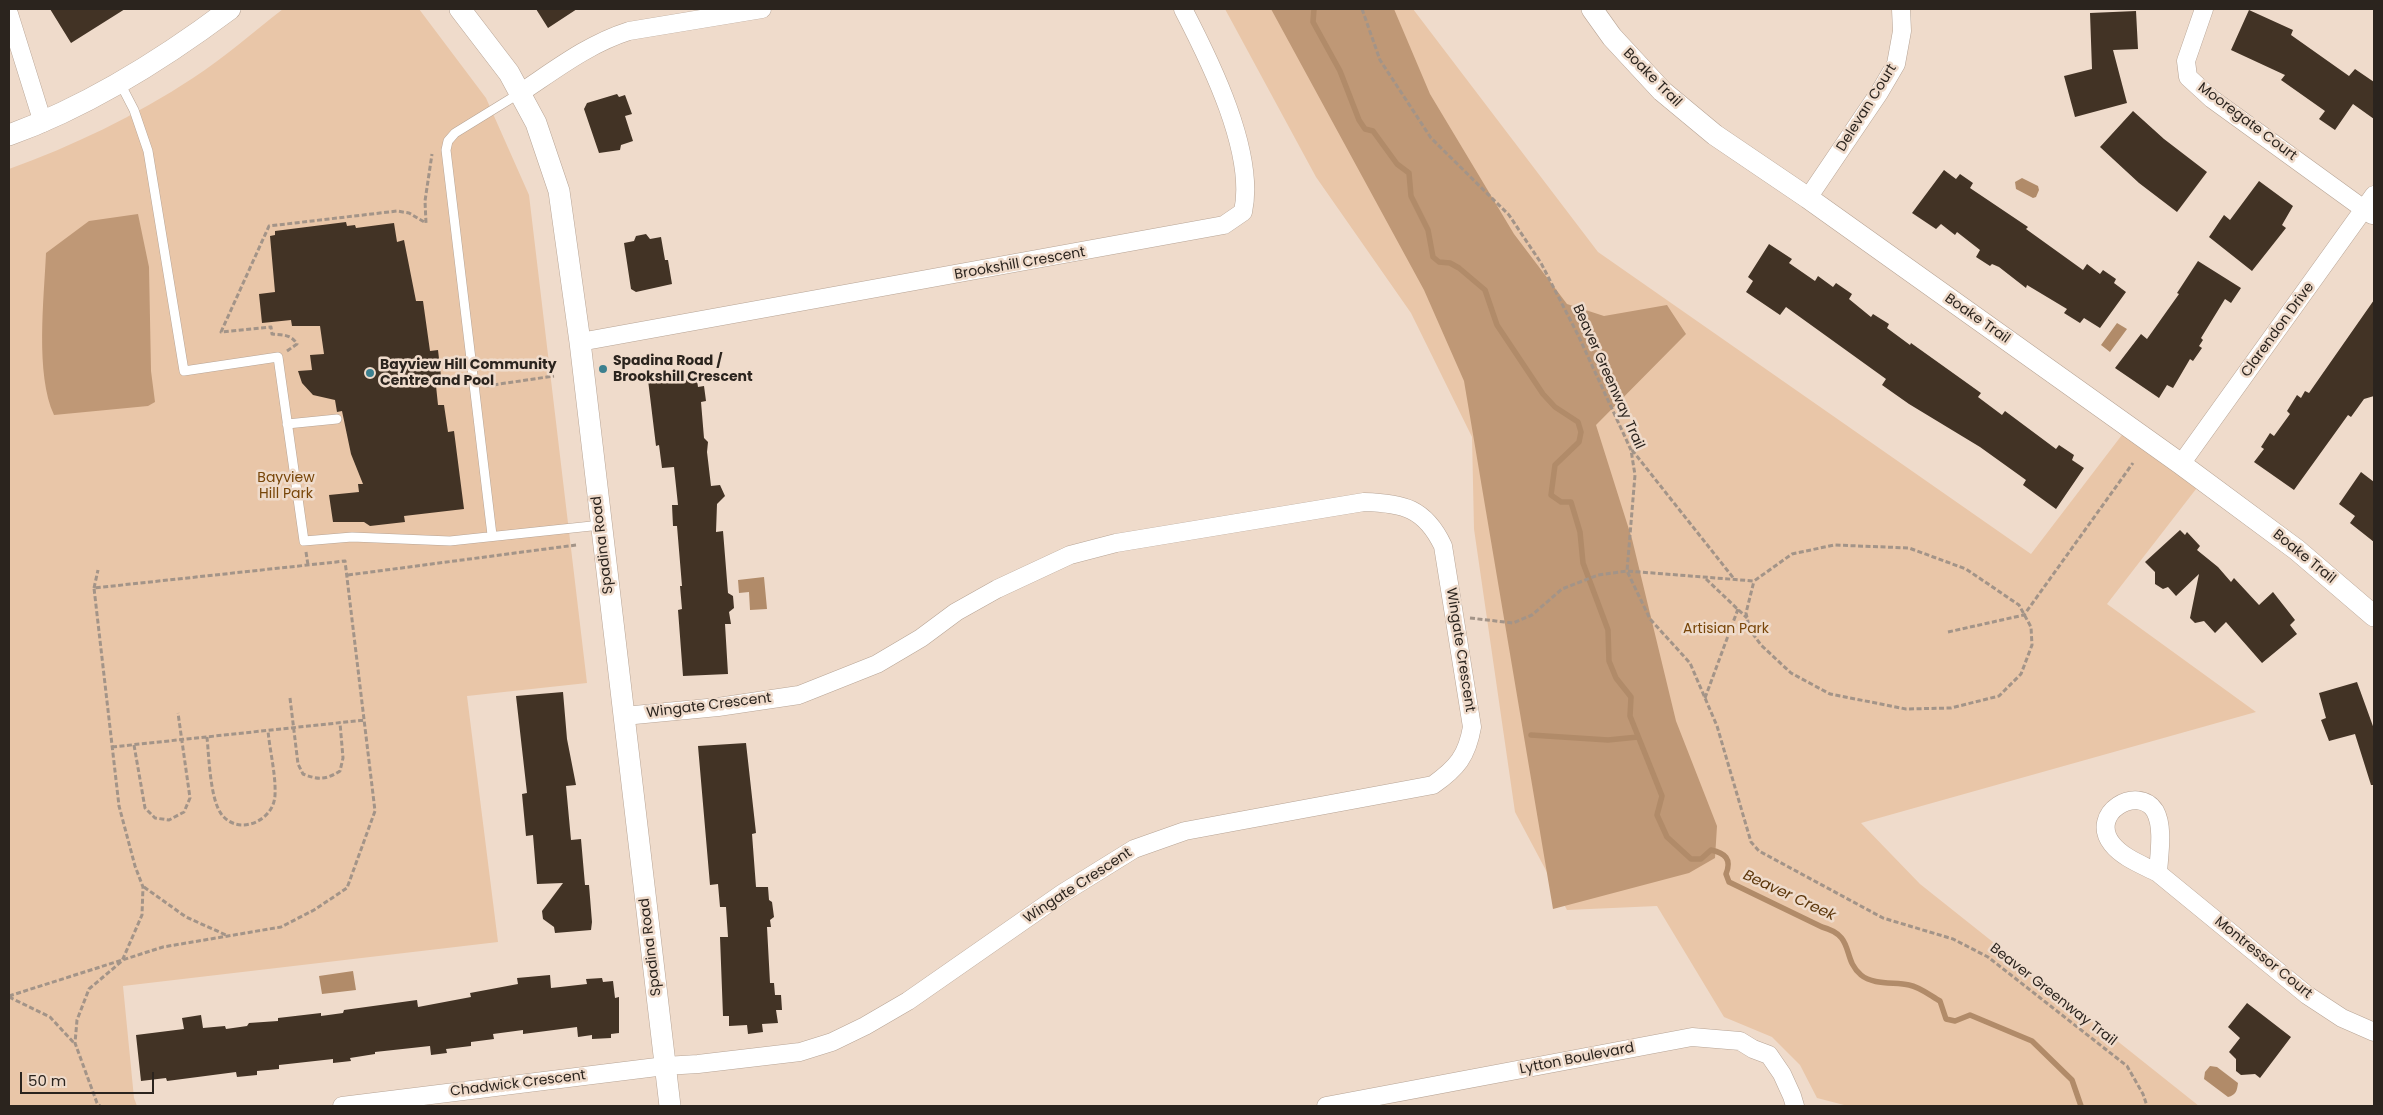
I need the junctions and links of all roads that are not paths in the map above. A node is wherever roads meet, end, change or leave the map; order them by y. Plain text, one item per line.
1 (230, 9) edge
2 (460, 9) edge
3 (762, 9) edge
4 (1183, 9) edge
5 (1592, 9) edge
6 (1901, 9) edge
7 (2204, 9) edge
8 (9, 14) edge
9 (120, 83) junction
10 (520, 93) junction
11 (43, 123) junction
12 (9, 135) edge
13 (1808, 198) junction
14 (2371, 207) edge
15 (580, 342) junction
16 (337, 419) dead end
17 (287, 424) junction
18 (2181, 464) junction
19 (601, 525) junction
20 (492, 536) junction
21 (2374, 616) edge
22 (624, 716) junction
23 (2158, 873) dead end
24 (2374, 1032) edge
25 (665, 1066) junction
26 (342, 1106) edge
27 (670, 1106) edge
28 (1326, 1106) edge
29 (1794, 1106) edge

1 - 9 street
2 - 10 street, Spadina Road
3 - 10 street
4 - 15 street, Brookshill Crescent
5 - 13 street, Boake Trail
6 - 13 street, Delevan Court
7 - 14 street, Mooregate Court
8 - 11 street
9 - 11 street
9 - 17 lane
10 - 15 street, Spadina Road
10 - 20 lane
11 - 12 street
13 - 18 street, Boake Trail
14 - 18 street, Clarendon Drive
15 - 19 street, Spadina Road
16 - 17 lane
17 - 20 lane
18 - 21 street, Boake Trail
19 - 20 lane
19 - 22 street, Spadina Road
22 - 25 street, Spadina Road
22 - 25 street, Wingate Crescent
23 - 24 street, Montressor Court
25 - 26 street, Chadwick Crescent
25 - 27 street, Spadina Road
28 - 29 street, Lytton Boulevard

